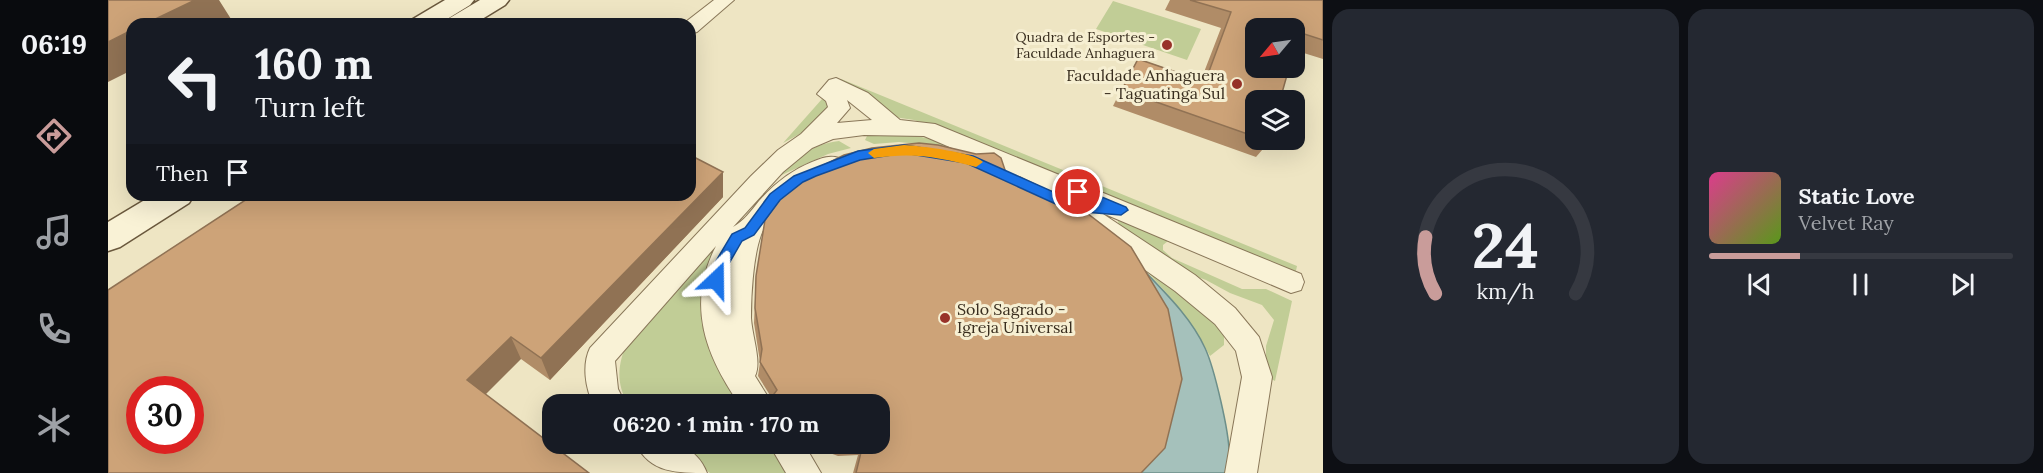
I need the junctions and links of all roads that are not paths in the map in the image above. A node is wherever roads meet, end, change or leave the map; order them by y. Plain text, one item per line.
1 (462, 0) edge
2 (496, 0) edge
3 (725, 0) edge
4 (432, 18) edge
5 (467, 18) edge
6 (696, 23) edge
7 (893, 138) junction
8 (805, 142) junction
9 (858, 156) edge
10 (131, 201) edge
11 (168, 201) edge
12 (1076, 208) junction
13 (1121, 210) junction
14 (108, 215) edge
15 (108, 238) edge
16 (1291, 282) dead end
17 (604, 394) edge
18 (754, 394) edge
19 (665, 454) edge
20 (792, 454) edge
21 (691, 473) edge
22 (805, 473) edge
23 (1241, 473) edge

1 - 4 main road
2 - 5 main road
3 - 6 street
7 - 8 street
7 - 8 street
7 - 12 street
7 - 13 street
8 - 17 street
9 - 18 street
10 - 14 main road
11 - 15 main road
12 - 13 street
12 - 23 street
13 - 16 street
19 - 21 street
20 - 22 street

